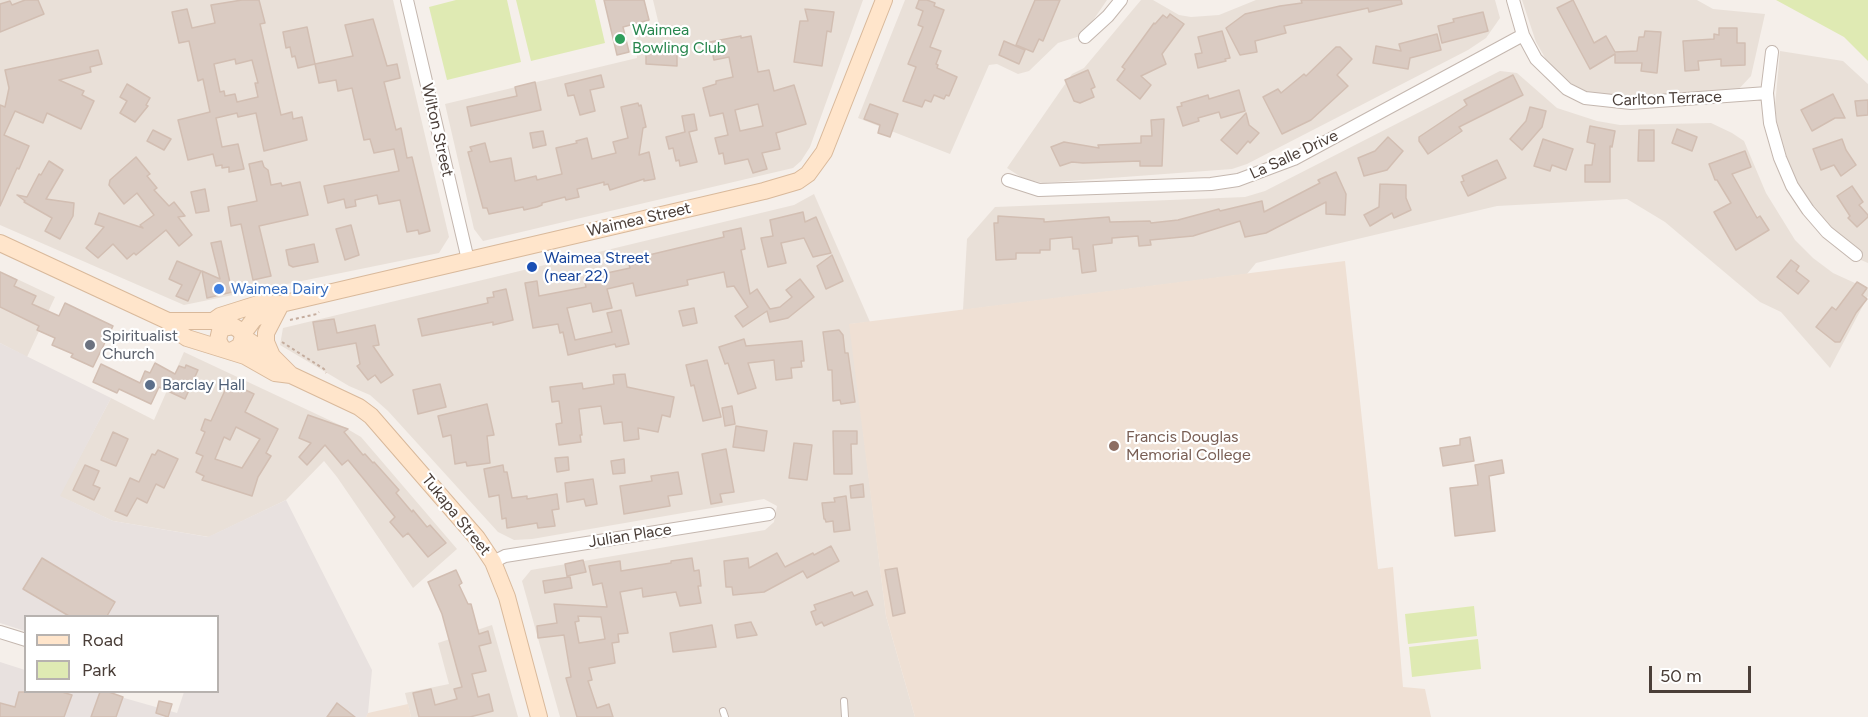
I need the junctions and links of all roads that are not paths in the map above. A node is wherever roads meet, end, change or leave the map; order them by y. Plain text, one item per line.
1 (407, 0) edge
2 (884, 0) edge
3 (1121, 0) edge
4 (1513, 0) edge
5 (1523, 35) junction
6 (1085, 37) dead end
7 (1772, 52) dead end
8 (1767, 93) junction
9 (1008, 180) dead end
10 (0, 243) edge
11 (1856, 255) dead end
12 (468, 260) junction
13 (281, 304) junction
14 (168, 321) junction
15 (225, 321) junction
16 (243, 336) junction
17 (227, 349) junction
18 (272, 356) junction
19 (291, 375) junction
20 (769, 514) dead end
21 (494, 562) junction
22 (0, 632) edge
23 (24, 639) edge
24 (844, 701) dead end
25 (539, 717) edge
26 (845, 717) edge

1 - 12 street, Wilton Street
2 - 12 main road, Waimea Street
3 - 6 street
4 - 5 street, Carlton Terrace
5 - 8 street, Carlton Terrace
5 - 9 street, La Salle Drive
7 - 8 street
8 - 11 street
10 - 14 main road, Tukapa Street
12 - 13 main road, Waimea Street
13 - 15 main road, Waimea Street
13 - 16 main road, Waimea Street
13 - 18 main road
14 - 15 main road, Waimea Street
14 - 17 main road, Tukapa Street
15 - 16 main road
15 - 17 main road
16 - 17 main road
16 - 18 main road, Tukapa Street
17 - 19 main road, Tukapa Street
18 - 19 main road, Tukapa Street
19 - 21 main road, Tukapa Street
20 - 21 street, Julian Place
21 - 25 main road, Tukapa Street
22 - 23 street
24 - 26 lane

